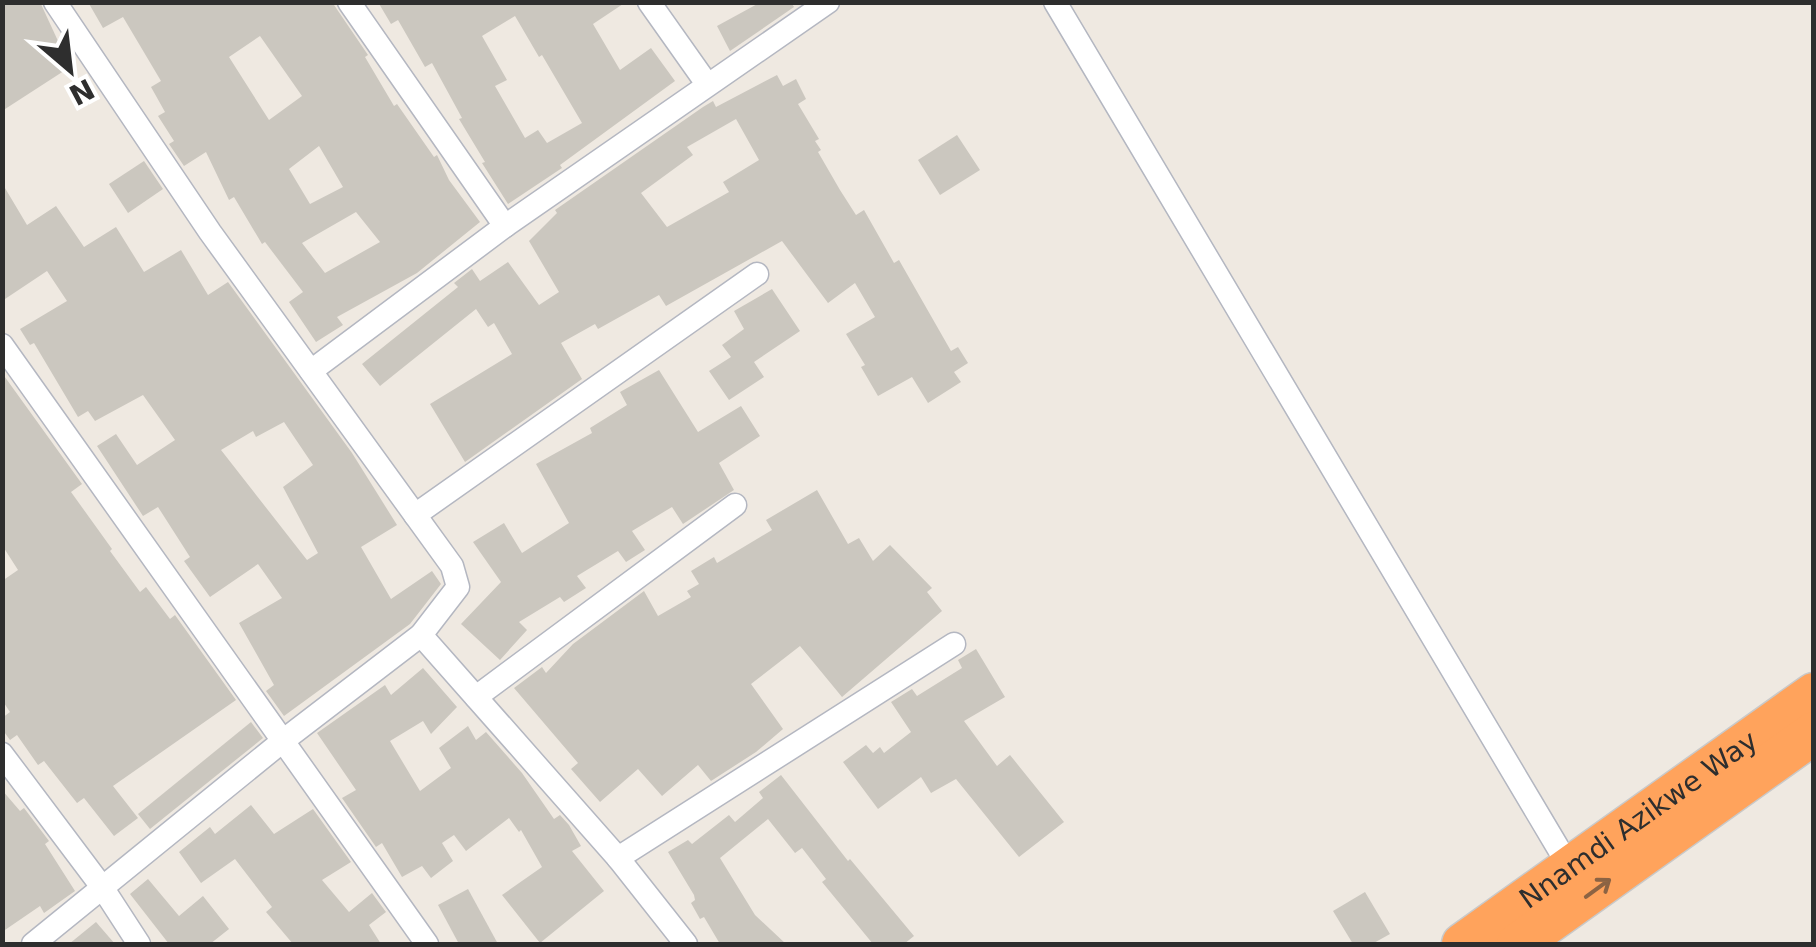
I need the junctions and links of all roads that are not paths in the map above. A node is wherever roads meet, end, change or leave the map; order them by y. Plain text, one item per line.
1 (55, 2) edge
2 (349, 2) edge
3 (650, 2) edge
4 (828, 2) edge
5 (1055, 2) edge
6 (707, 84) junction
7 (505, 226) junction
8 (758, 274) dead end
9 (2, 344) edge
10 (311, 372) junction
11 (735, 505) dead end
12 (415, 515) junction
13 (422, 635) junction
14 (954, 644) dead end
15 (1814, 694) edge
16 (476, 697) junction
17 (1814, 732) edge
18 (284, 740) junction
19 (2, 754) edge
20 (618, 858) junction
21 (1570, 868) junction
22 (102, 887) junction
23 (33, 944) edge
24 (139, 944) edge
25 (427, 944) edge
26 (686, 944) edge
27 (1463, 944) edge
28 (1518, 944) edge

1 - 10 street
2 - 7 street
3 - 6 street
4 - 6 street
5 - 21 street
6 - 7 street
7 - 10 street
8 - 12 street
9 - 18 street
10 - 12 street
11 - 16 street
12 - 13 street
13 - 16 street
13 - 18 street
14 - 20 street
15 - 21 highway, Nnamdi Azikwe Way
16 - 20 street
28 -> 17 highway, Nnamdi Azikwe Way
18 - 22 street
18 - 25 street
19 - 22 street
20 - 26 street
21 - 27 highway, Nnamdi Azikwe Way
22 - 23 street
22 - 24 street

